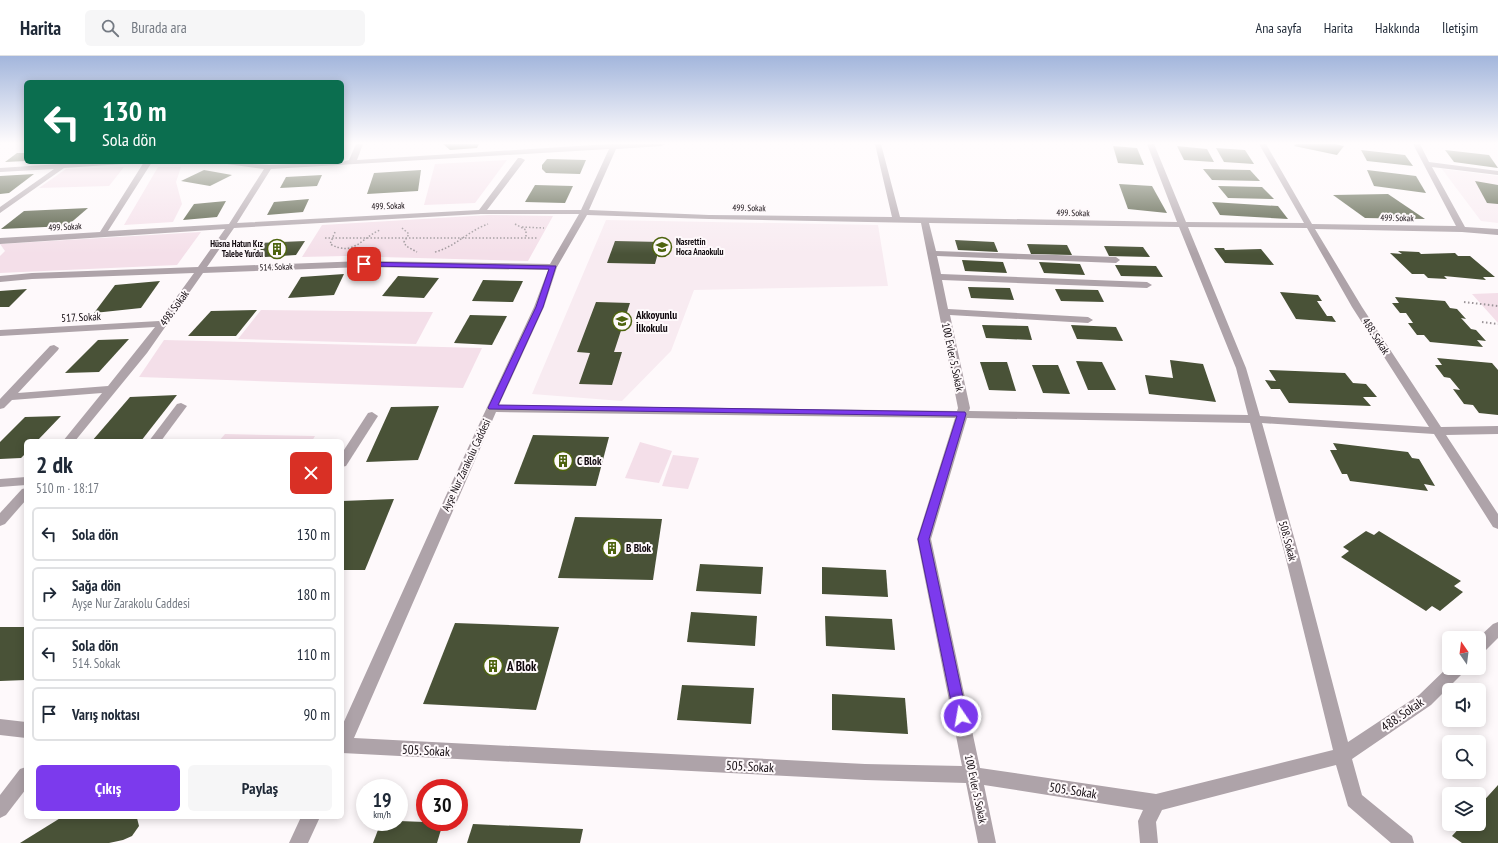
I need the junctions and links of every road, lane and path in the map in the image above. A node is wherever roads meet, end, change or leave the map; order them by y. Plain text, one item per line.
1 (42, 181) edge
2 (136, 181) edge
3 (260, 181) edge
4 (506, 181) edge
5 (597, 181) edge
6 (887, 181) edge
7 (1165, 181) edge
8 (1283, 181) edge
9 (1435, 181) edge
10 (0, 211) edge
11 (481, 212) junction
12 (584, 212) junction
13 (322, 220) junction
14 (897, 220) junction
15 (925, 221) junction
16 (489, 224) dead end
17 (512, 224) dead end
18 (232, 225) junction
19 (1183, 225) junction
20 (1310, 226) junction
21 (399, 227) dead end
22 (522, 227) junction
23 (386, 228) dead end
24 (544, 228) dead end
25 (1462, 229) junction
26 (1498, 232) edge
27 (102, 235) junction
28 (526, 237) junction
29 (325, 238) dead end
30 (331, 238) junction
31 (368, 238) junction
32 (407, 238) junction
33 (464, 238) junction
34 (538, 238) dead end
35 (0, 241) edge
36 (418, 252) dead end
37 (431, 252) dead end
38 (932, 253) junction
39 (1116, 260) dead end
40 (553, 267) junction
41 (201, 270) junction
42 (937, 277) junction
43 (0, 278) edge
44 (1147, 285) dead end
45 (1464, 302) dead end
46 (1498, 306) edge
47 (944, 312) junction
48 (1088, 320) dead end
49 (1482, 322) dead end
50 (162, 324) junction
51 (1498, 324) edge
52 (0, 333) edge
53 (54, 348) dead end
54 (112, 389) junction
55 (8, 397) junction
56 (0, 406) edge
57 (181, 406) dead end
58 (492, 408) junction
59 (962, 414) junction
60 (372, 416) dead end
61 (1255, 419) junction
62 (1498, 430) edge
63 (1438, 431) junction
64 (71, 439) edge
65 (156, 439) edge
66 (344, 460) edge
67 (24, 481) edge
68 (0, 483) edge
69 (24, 494) edge
70 (0, 521) edge
71 (1498, 524) edge
72 (1498, 628) edge
73 (1486, 639) edge
74 (1450, 675) edge
75 (0, 728) edge
76 (24, 730) edge
77 (344, 740) edge
78 (344, 745) edge
79 (1343, 755) junction
80 (973, 775) junction
81 (24, 778) edge
82 (1156, 803) junction
83 (0, 809) edge
84 (309, 819) edge
85 (298, 843) edge
86 (987, 843) edge
87 (1149, 843) edge
88 (1405, 843) edge

1 - 10 street
2 - 27 street
3 - 18 street, 498. Sokak
4 - 11 street
5 - 12 street, Ayşe Nur Zarakolu Caddesi
6 - 14 street
7 - 19 street, 508. Sokak
8 - 20 street, 488. Sokak
9 - 25 street
11 - 12 street, 499. Sokak
11 - 13 street, 499. Sokak
12 - 14 street, 499. Sokak
12 - 40 street, Ayşe Nur Zarakolu Caddesi
13 - 18 street, 499. Sokak
13 - 30 path
14 - 15 street, 499. Sokak
15 - 19 street, 499. Sokak
15 - 38 street, 100 Evler 5. Sokak
16 - 33 path
17 - 22 path
18 - 27 street, 499. Sokak
18 - 41 street, 498. Sokak
19 - 20 street, 499. Sokak
19 - 61 street, 508. Sokak
20 - 25 street, 499. Sokak
20 - 63 street, 488. Sokak
21 - 32 path
22 - 24 path
22 - 28 path
23 - 31 path
25 - 26 street, 499. Sokak
27 - 35 street, 499. Sokak
28 - 33 path
28 - 34 path
29 - 30 path
30 - 31 path
30 - 31 path
31 - 32 path
32 - 33 path
32 - 36 path
33 - 37 path
38 - 39 street
38 - 42 street, 100 Evler 5. Sokak
40 - 41 street, 514. Sokak
40 - 58 street, Ayşe Nur Zarakolu Caddesi
41 - 43 street, 514. Sokak
41 - 50 street, 498. Sokak
42 - 44 street
42 - 47 street, 100 Evler 5. Sokak
45 - 46 path
47 - 48 street
47 - 59 street, 100 Evler 5. Sokak
49 - 51 path
50 - 52 street, 517. Sokak
50 - 54 street, 498. Sokak
53 - 55 street
54 - 55 street
54 - 64 street, 498. Sokak
55 - 56 street
57 - 65 street
58 - 59 street
58 - 77 street, Ayşe Nur Zarakolu Caddesi
59 - 61 street
59 - 80 street, 100 Evler 5. Sokak
60 - 66 street
61 - 63 street
61 - 79 street, 508. Sokak
62 - 63 street
63 - 71 street, 488. Sokak
67 - 68 street
69 - 70 street
72 - 73 street
74 - 79 street, 488. Sokak
75 - 76 street
78 - 80 street, 505. Sokak
79 - 82 street, 488. Sokak
79 - 88 street, 508. Sokak
80 - 82 street, 505. Sokak
80 - 86 street, 100 Evler 5. Sokak
81 - 83 street
82 - 87 street
84 - 85 street

